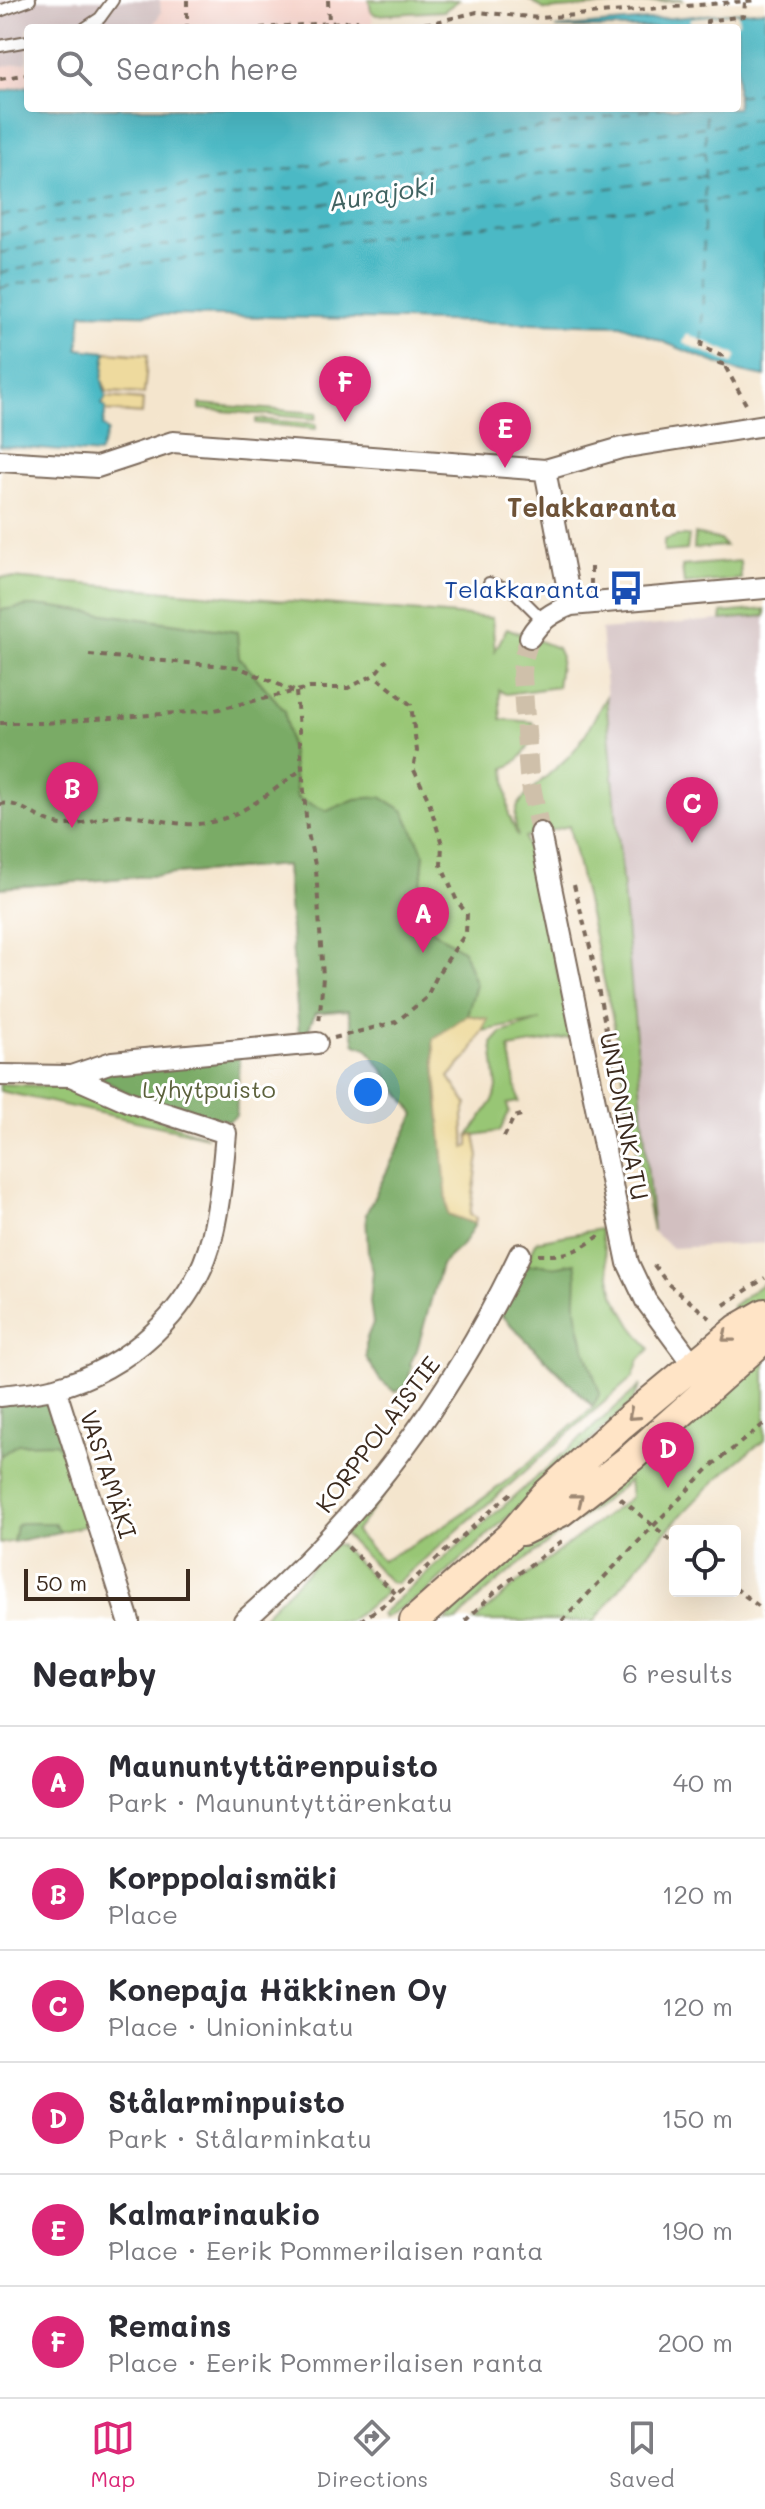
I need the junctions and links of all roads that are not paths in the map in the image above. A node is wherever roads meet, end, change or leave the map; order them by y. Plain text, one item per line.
1 (30, 0) edge
2 (113, 0) edge
3 (0, 11) edge
4 (91, 24) edge
5 (24, 42) edge
6 (0, 46) edge
7 (761, 425) edge
8 (0, 461) edge
9 (545, 470) junction
10 (489, 583) dead end
11 (765, 588) edge
12 (571, 605) junction
13 (543, 620) junction
14 (530, 637) tunnel mouth
15 (540, 833) tunnel mouth
16 (317, 1043) road end
17 (0, 1075) edge
18 (71, 1076) junction
19 (520, 1254) dead end
20 (765, 1313) edge
21 (765, 1338) edge
22 (692, 1364) junction
23 (710, 1387) junction
24 (55, 1388) junction
25 (0, 1396) edge
26 (510, 1536) junction
27 (129, 1621) edge
28 (244, 1621) edge
29 (414, 1621) edge

1 - 3 lane
2 - 4 lane
5 - 6 lane
7 - 9 street
8 - 9 street
9 - 12 street
10 - 13 lane
11 - 12 street
12 - 13 street
13 - 14 street
15 - 22 street, UNIONINKATU
16 - 18 street
17 - 18 street
18 - 24 street
19 - 28 street, KORPPOLAISTIE
20 -> 22 main road
21 - 23 main road
22 - 23 street, UNIONINKATU
22 -> 26 main road
26 -> 23 main road
24 - 25 street
24 - 27 street, VASTAMÄKI
26 - 29 main road

